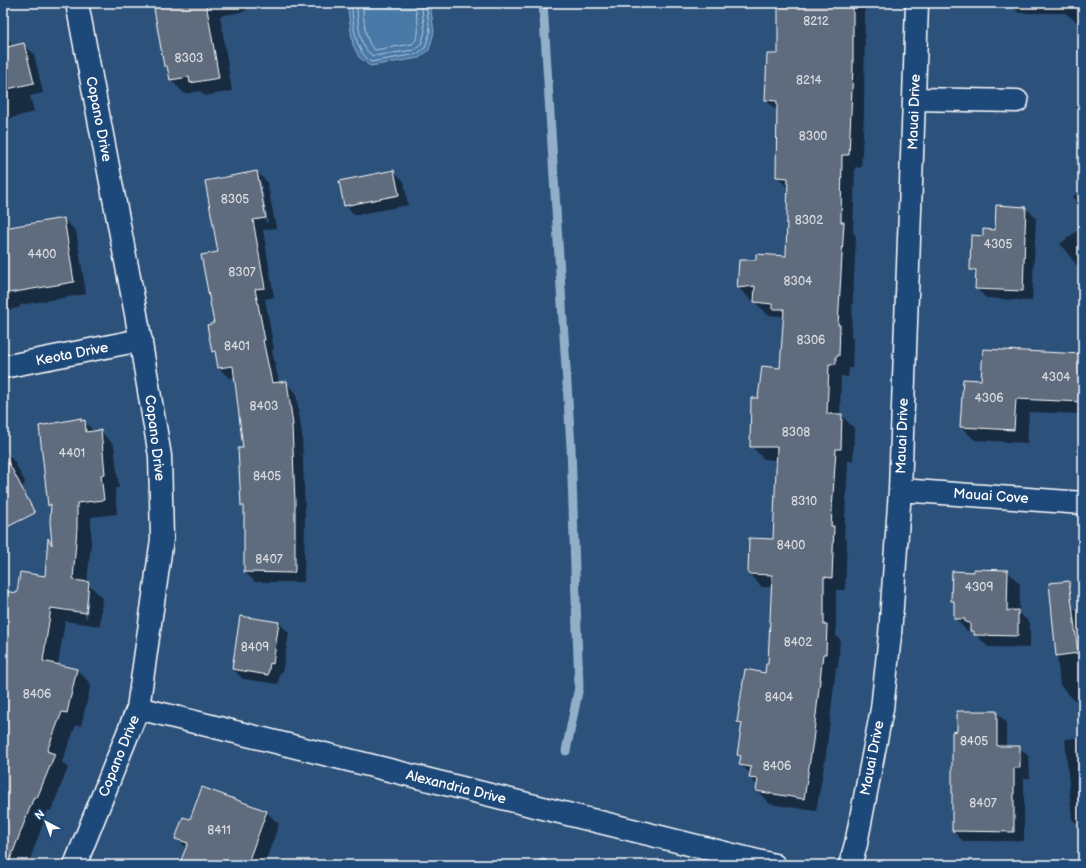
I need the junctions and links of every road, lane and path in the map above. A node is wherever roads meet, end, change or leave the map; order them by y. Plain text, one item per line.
1 (77, 3) edge
2 (917, 3) edge
3 (914, 98) junction
4 (1017, 102) dead end
5 (140, 340) junction
6 (3, 366) edge
7 (900, 490) junction
8 (1083, 503) edge
9 (138, 708) junction
10 (75, 865) edge
11 (774, 865) edge
12 (850, 865) edge

1 - 5 street, Copano Drive
2 - 3 street, Mauai Drive
3 - 4 street
3 - 7 street, Mauai Drive
5 - 6 street, Keota Drive
5 - 9 street, Copano Drive
7 - 8 street, Mauai Cove
7 - 12 street, Mauai Drive
9 - 10 street, Copano Drive
9 - 11 street, Alexandria Drive

